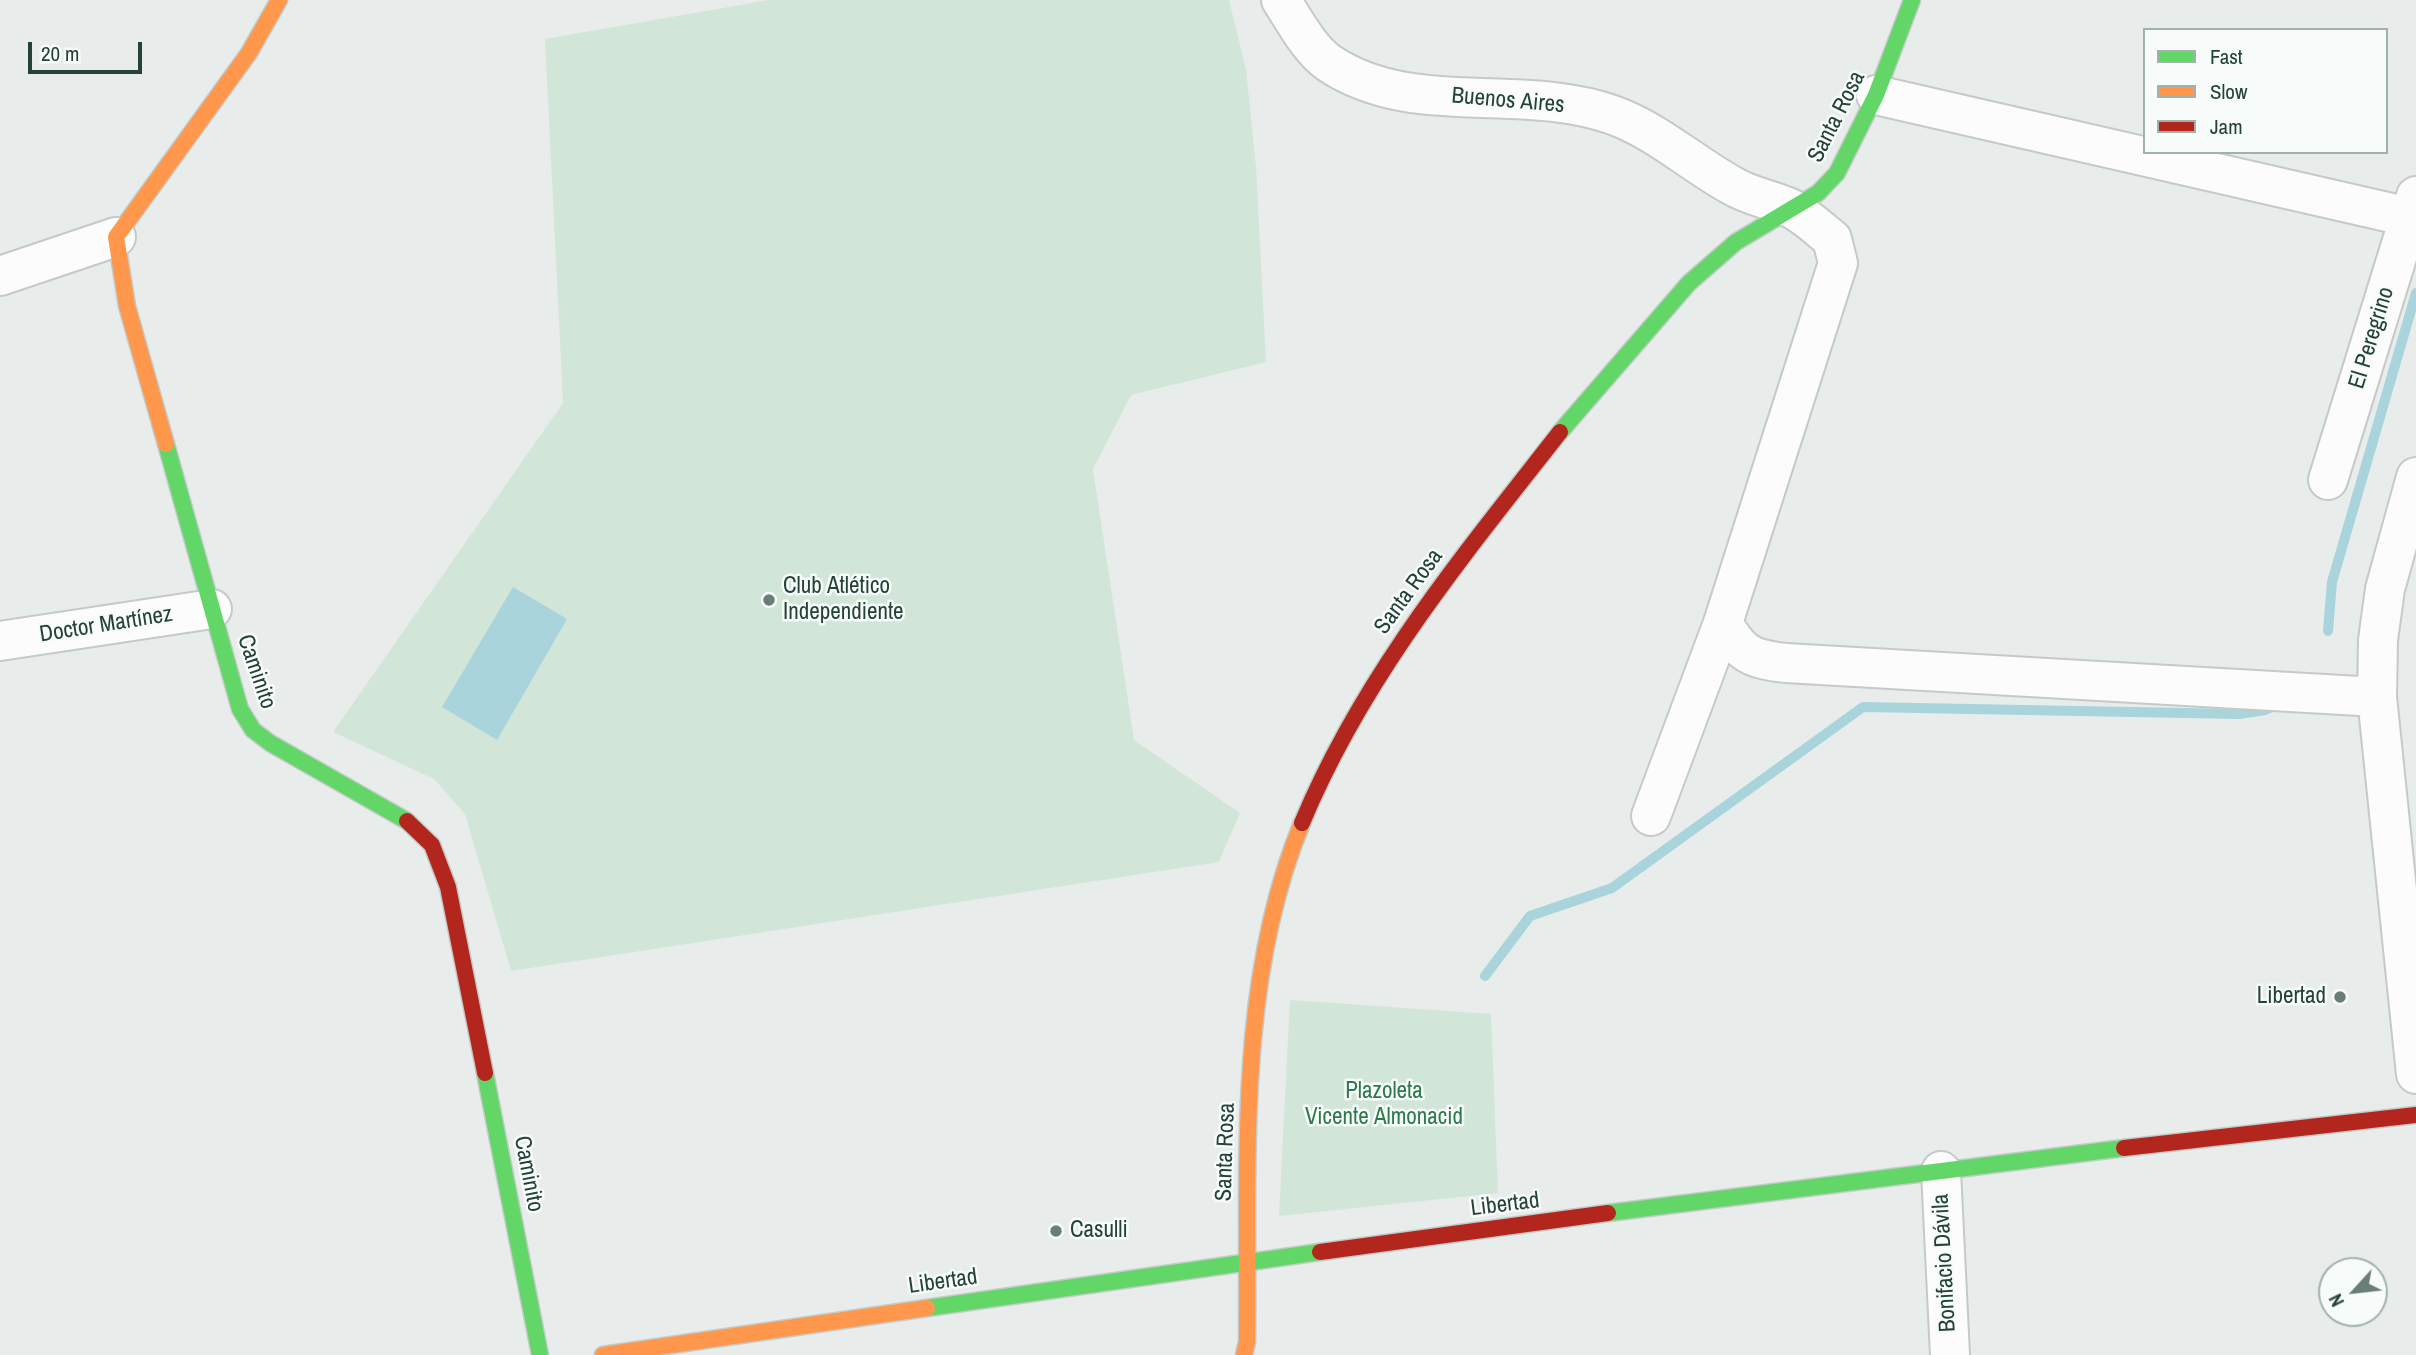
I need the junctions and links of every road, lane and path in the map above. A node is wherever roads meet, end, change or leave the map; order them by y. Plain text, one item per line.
1 (279, 0) edge
2 (1281, 0) edge
3 (1912, 0) edge
4 (1876, 95) junction
5 (2143, 150) edge
6 (2161, 154) edge
7 (2413, 206) edge
8 (1790, 208) junction
9 (116, 237) junction
10 (0, 276) edge
11 (2416, 477) edge
12 (2328, 480) dead end
13 (212, 609) junction
14 (1723, 623) junction
15 (0, 641) edge
16 (2377, 697) junction
17 (1651, 816) dead end
18 (2416, 1074) edge
19 (2416, 1115) edge
20 (1941, 1171) junction
21 (1246, 1261) junction
22 (540, 1355) edge
23 (603, 1355) edge
24 (1244, 1355) edge
25 (1950, 1355) edge

1 - 9 street
2 - 8 street, Buenos Aires
3 - 4 street, Santa Rosa
4 - 5 street
4 - 8 street, Santa Rosa
6 - 7 street
7 - 12 street, El Peregrino
8 - 14 street
8 - 21 street, Santa Rosa
9 - 10 street
9 - 13 street, Caminito
11 - 16 street
13 - 15 street, Doctor Martínez
13 - 22 street, Caminito
14 - 16 street
14 - 17 street
16 - 18 street
19 - 20 street, Libertad
20 - 21 street, Libertad
20 - 25 street, Bonifacio Dávila
21 - 23 street, Libertad
21 - 24 street, Santa Rosa

